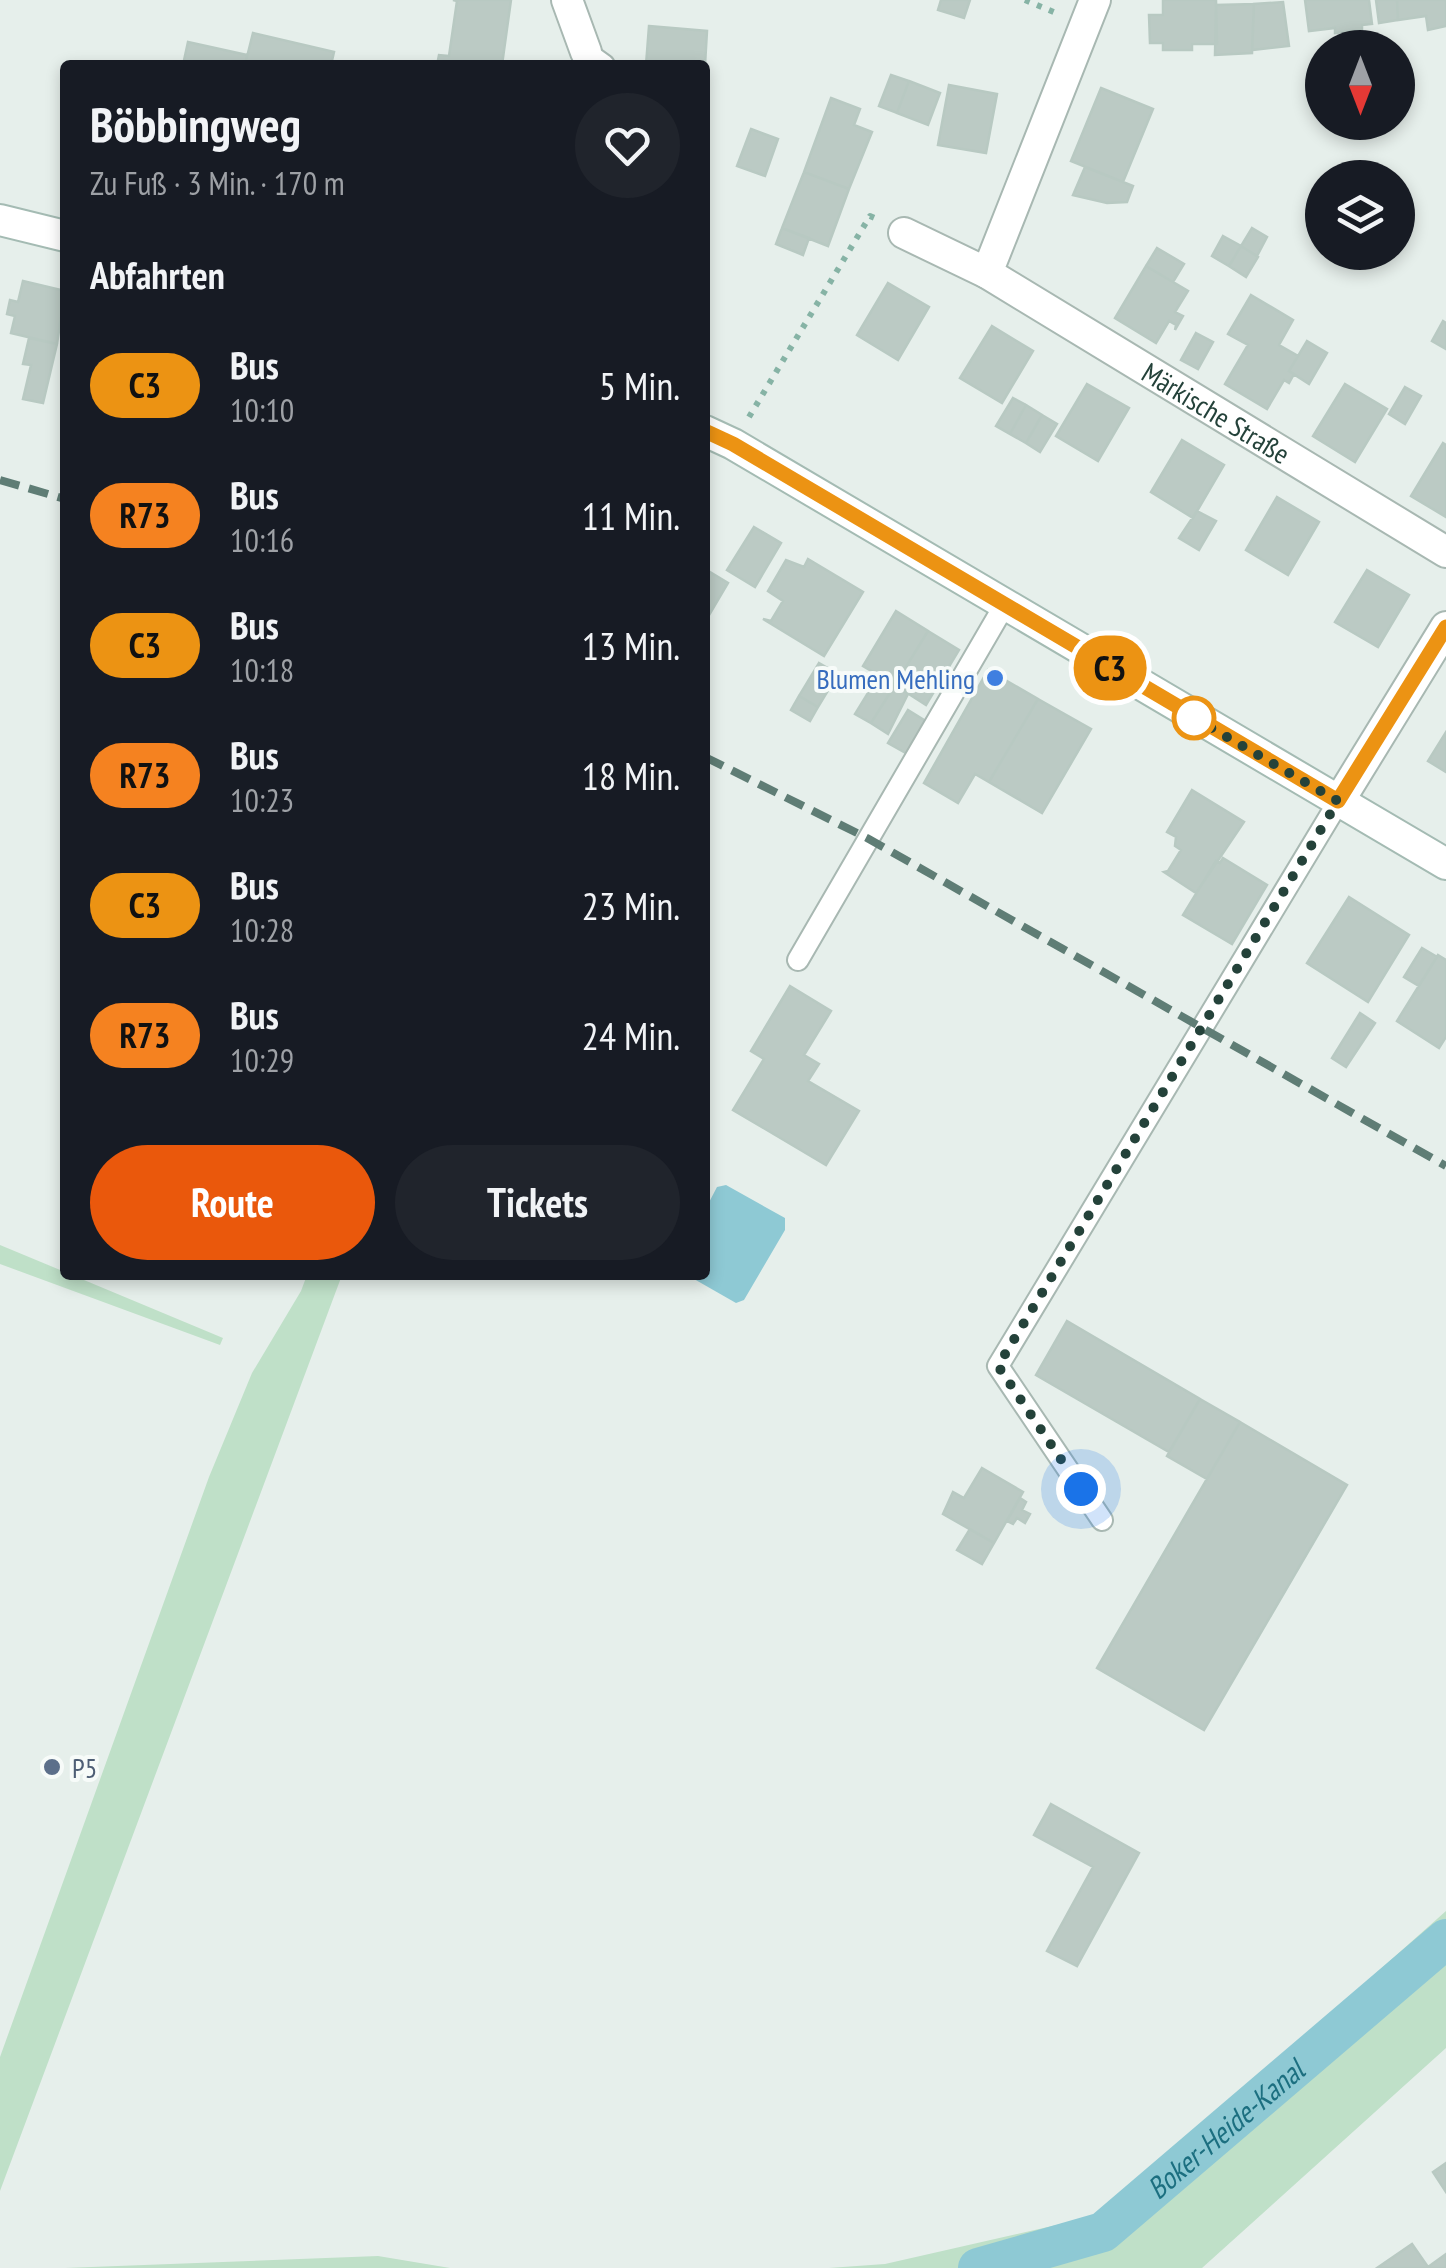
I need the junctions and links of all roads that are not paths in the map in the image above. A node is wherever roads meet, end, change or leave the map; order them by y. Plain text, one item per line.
1 (567, 0) edge
2 (1095, 0) edge
3 (595, 59) edge
4 (0, 220) edge
5 (904, 233) road end
6 (60, 235) edge
7 (987, 273) junction
8 (710, 433) edge
9 (1446, 552) edge
10 (1004, 606) junction
11 (1446, 628) edge
12 (1338, 801) junction
13 (1446, 864) edge
14 (798, 960) dead end
15 (1102, 1520) dead end

1 - 3 street
2 - 7 street
4 - 6 street
5 - 7 street, Märkische Straße
7 - 9 street, Märkische Straße
8 - 10 street
10 - 12 street
10 - 14 lane
11 - 12 street
12 - 13 street
12 - 15 lane

